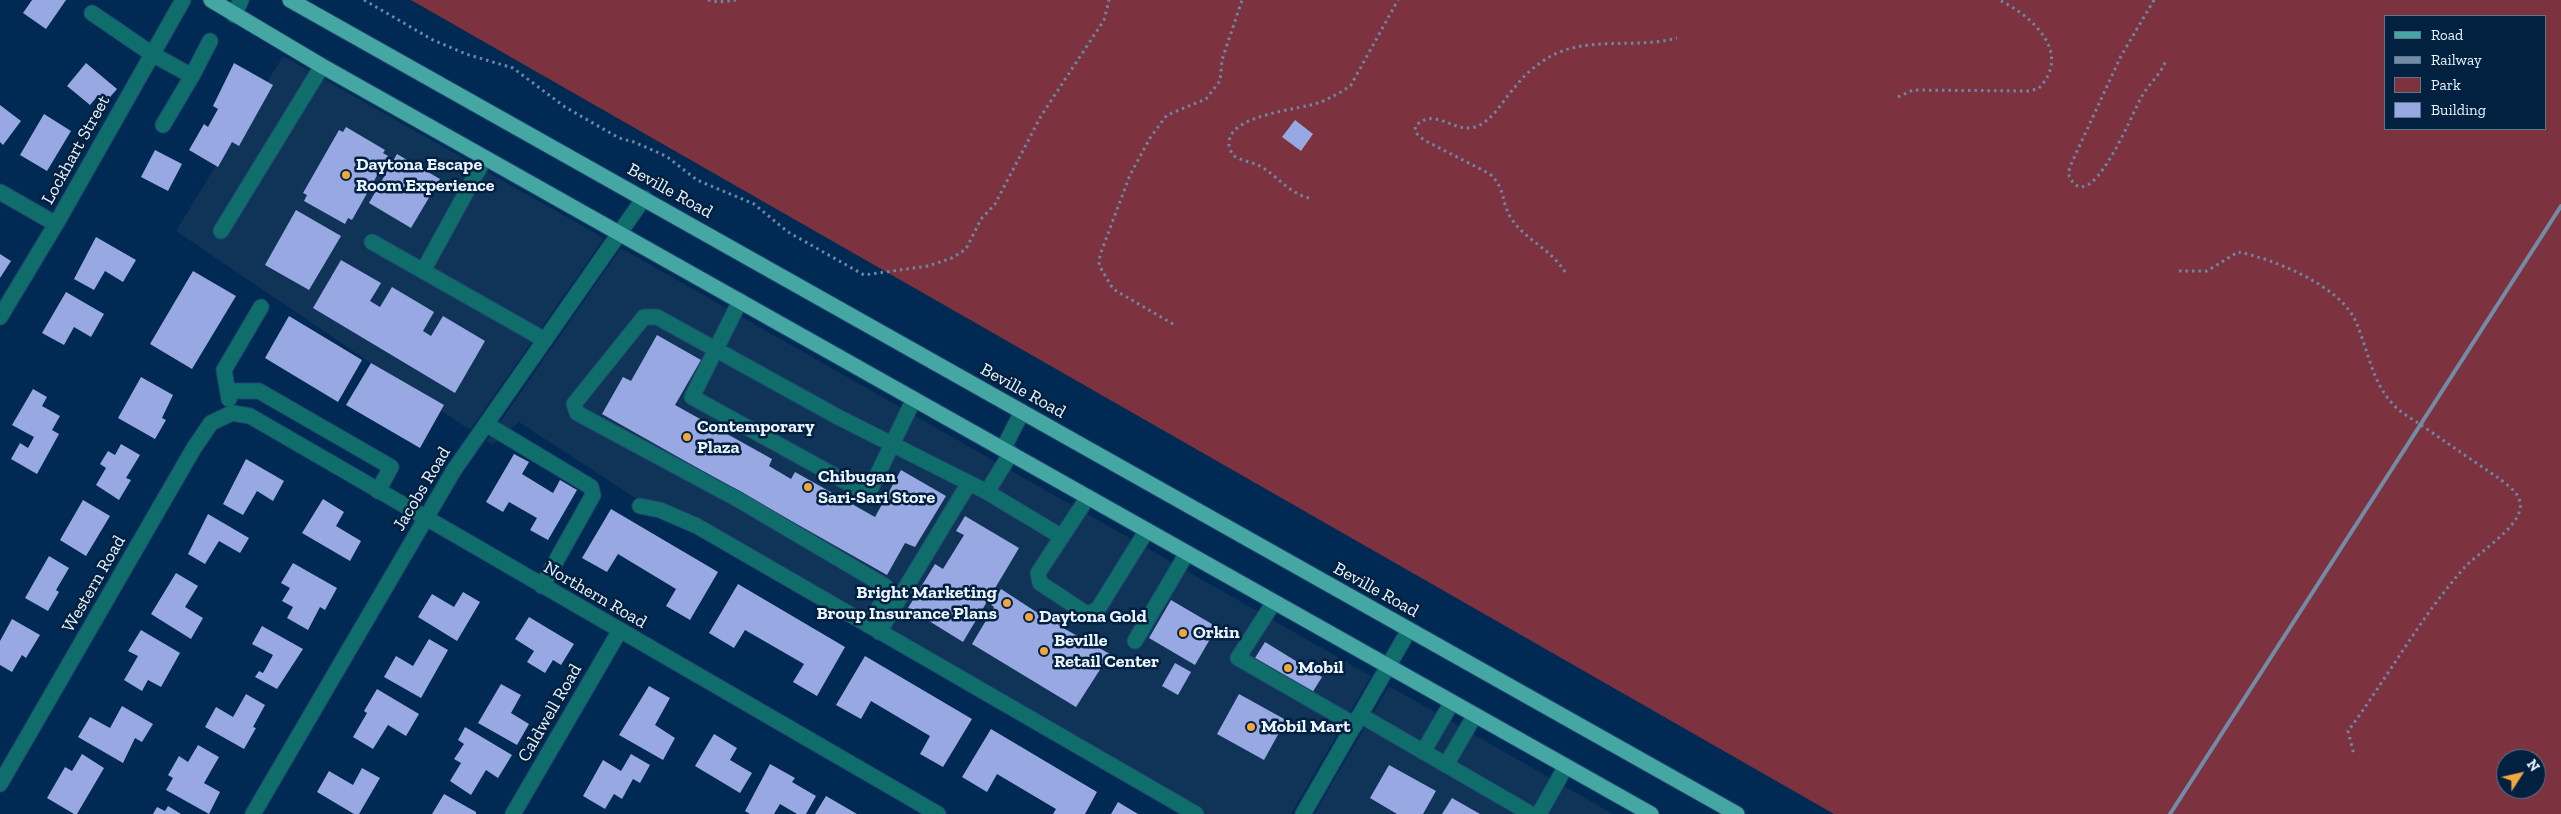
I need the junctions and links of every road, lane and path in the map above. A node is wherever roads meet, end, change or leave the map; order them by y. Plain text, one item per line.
1 (183, 0) edge
2 (211, 0) edge
3 (241, 0) edge
4 (290, 0) edge
5 (364, 0) edge
6 (708, 0) edge
7 (736, 0) edge
8 (1109, 0) edge
9 (1242, 0) edge
10 (1398, 0) edge
11 (1999, 0) edge
12 (2154, 0) edge
13 (92, 13) dead end
14 (234, 15) junction
15 (1677, 38) dead end
16 (210, 41) dead end
17 (152, 54) junction
18 (2166, 60) dead end
19 (322, 66) junction
20 (192, 76) junction
21 (1898, 97) dead end
22 (163, 125) dead end
23 (485, 158) junction
24 (0, 192) edge
25 (644, 198) junction
26 (1309, 198) dead end
27 (56, 224) junction
28 (221, 231) dead end
29 (620, 234) junction
30 (372, 242) dead end
31 (423, 271) junction
32 (2179, 271) dead end
33 (1565, 272) dead end
34 (740, 301) junction
35 (261, 307) dead end
36 (0, 317) edge
37 (1173, 324) dead end
38 (545, 340) junction
39 (715, 349) junction
40 (228, 391) junction
41 (914, 399) junction
42 (1022, 412) junction
43 (232, 413) junction
44 (486, 424) junction
45 (892, 444) junction
46 (1007, 451) junction
47 (969, 483) junction
48 (378, 491) junction
49 (987, 492) junction
50 (1088, 497) junction
51 (640, 506) dead end
52 (425, 518) junction
53 (1147, 530) junction
54 (1062, 537) junction
55 (1187, 553) junction
56 (542, 586) junction
57 (1274, 602) junction
58 (873, 628) junction
59 (1409, 630) junction
60 (619, 632) junction
61 (1135, 641) dead end
62 (1388, 666) junction
63 (1452, 702) junction
64 (1475, 715) junction
65 (1357, 720) junction
66 (1424, 752) junction
67 (2354, 755) dead end
68 (1446, 765) junction
69 (1566, 766) junction
70 (0, 784) edge
71 (253, 814) edge
72 (513, 814) edge
73 (938, 814) edge
74 (1196, 814) edge
75 (1303, 814) edge
76 (1530, 814) edge
77 (1539, 814) edge
78 (1651, 814) edge
79 (1737, 814) edge

1 - 17 street, Lockhart Street
2 - 14 main road
3 - 14 street
4 - 25 main road, Beville Road
5 - 8 path
6 - 7 path
9 - 37 path
10 - 26 path
11 - 21 path
12 - 18 path
13 - 17 street
14 - 19 main road
15 - 33 path
16 - 20 street
17 - 20 street
17 - 27 street, Lockhart Street
19 - 23 main road
19 - 28 street
20 - 22 street
23 - 29 main road
23 - 31 street
24 - 27 street
25 - 29 street, Jacobs Road
25 - 42 main road, Beville Road
27 - 36 street, Lockhart Street
29 - 34 main road
29 - 38 street, Jacobs Road
30 - 31 street
31 - 38 street
32 - 67 path
34 - 39 street
34 - 41 main road
35 - 40 street
38 - 44 street, Jacobs Road
39 - 45 street
39 - 45 street
39 - 58 street
40 - 43 street
40 - 48 street
41 - 45 street
41 - 46 main road
42 - 46 street
42 - 59 main road, Beville Road
43 - 48 street, Northern Road
43 - 70 street, Western Road
44 - 52 street, Jacobs Road
44 - 56 street
45 - 47 street
46 - 49 street
46 - 50 main road
47 - 49 street
47 - 58 street
48 - 52 street, Northern Road
49 - 54 street
50 - 53 main road
50 - 54 street
51 - 58 street
52 - 56 street, Northern Road
52 - 71 street, Jacobs Road
53 - 54 street
53 - 55 main road
55 - 57 main road
55 - 61 street
56 - 60 street, Northern Road
57 - 62 main road
57 - 65 street
58 - 74 street
59 - 62 street
59 - 79 main road, Beville Road
60 - 72 street, Caldwell Road
60 - 73 street, Northern Road
62 - 63 main road
62 - 65 street
63 - 64 main road
63 - 66 street
64 - 68 street
64 - 69 main road
65 - 66 street
65 - 75 street
66 - 68 street
68 - 76 street
69 - 77 street
69 - 78 main road

